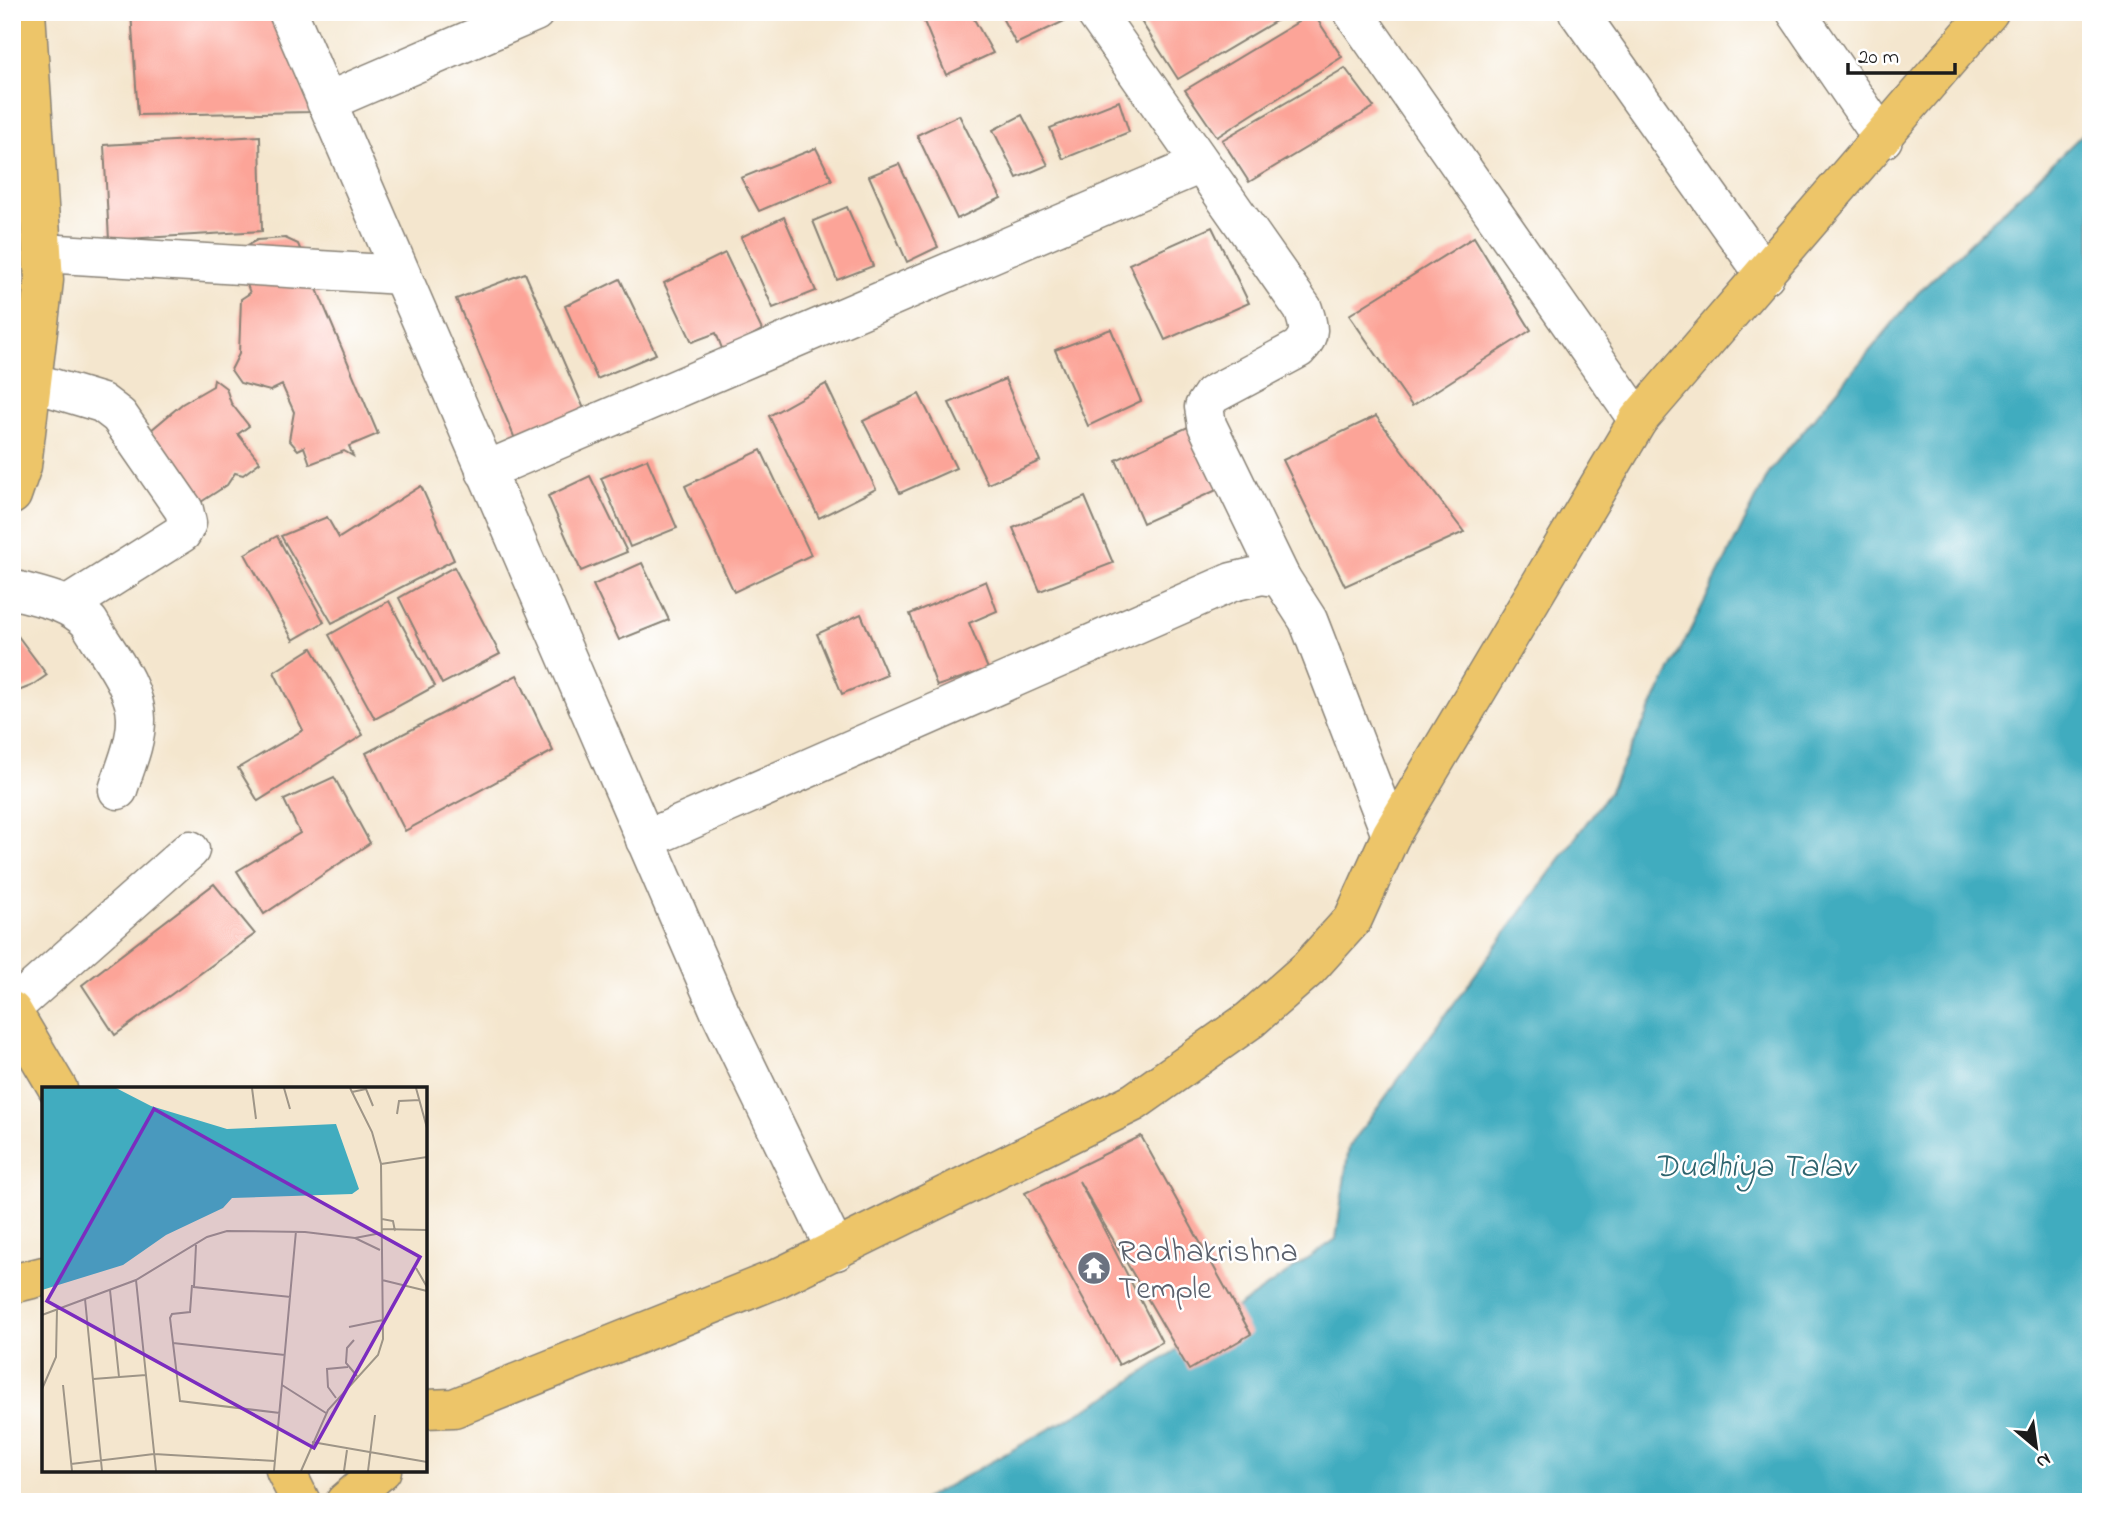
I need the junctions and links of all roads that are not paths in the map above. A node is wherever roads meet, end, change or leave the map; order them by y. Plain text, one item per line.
1 (288, 12) edge
2 (535, 12) edge
3 (1095, 12) edge
4 (1353, 12) edge
5 (1578, 12) edge
6 (1796, 12) edge
7 (1989, 12) edge
8 (22, 27) edge
9 (326, 102) junction
10 (1883, 139) junction
11 (1201, 164) junction
12 (43, 253) junction
13 (401, 275) junction
14 (1765, 275) junction
15 (33, 382) junction
16 (1639, 420) junction
17 (485, 471) junction
18 (12, 495) edge
19 (1281, 578) junction
20 (12, 589) edge
21 (68, 605) junction
22 (118, 790) dead end
23 (1391, 835) junction
24 (645, 840) junction
25 (190, 850) dead end
26 (12, 1009) edge
27 (57, 1087) edge
28 (836, 1251) junction
29 (42, 1276) edge
30 (12, 1284) edge
31 (440, 1408) edge
32 (427, 1430) edge
33 (286, 1472) edge
34 (380, 1472) edge
35 (302, 1502) edge
36 (345, 1502) edge

1 - 9 street
2 - 9 street
3 - 11 street
4 - 16 street
5 - 14 street
6 - 10 street
7 - 10 main road
8 - 12 main road
9 - 13 street
10 - 14 main road
11 - 17 street
11 - 19 street
12 - 13 street
12 - 15 main road
13 - 17 street
14 - 16 main road
15 - 18 main road
15 - 21 street
16 - 23 main road
17 - 24 street
19 - 23 street
19 - 24 street
20 - 21 street
21 - 22 street
23 - 28 main road
24 - 28 street
25 - 26 street
26 - 27 main road
28 - 31 main road
29 - 30 main road
31 - 32 main road
33 - 35 main road
34 - 36 main road

